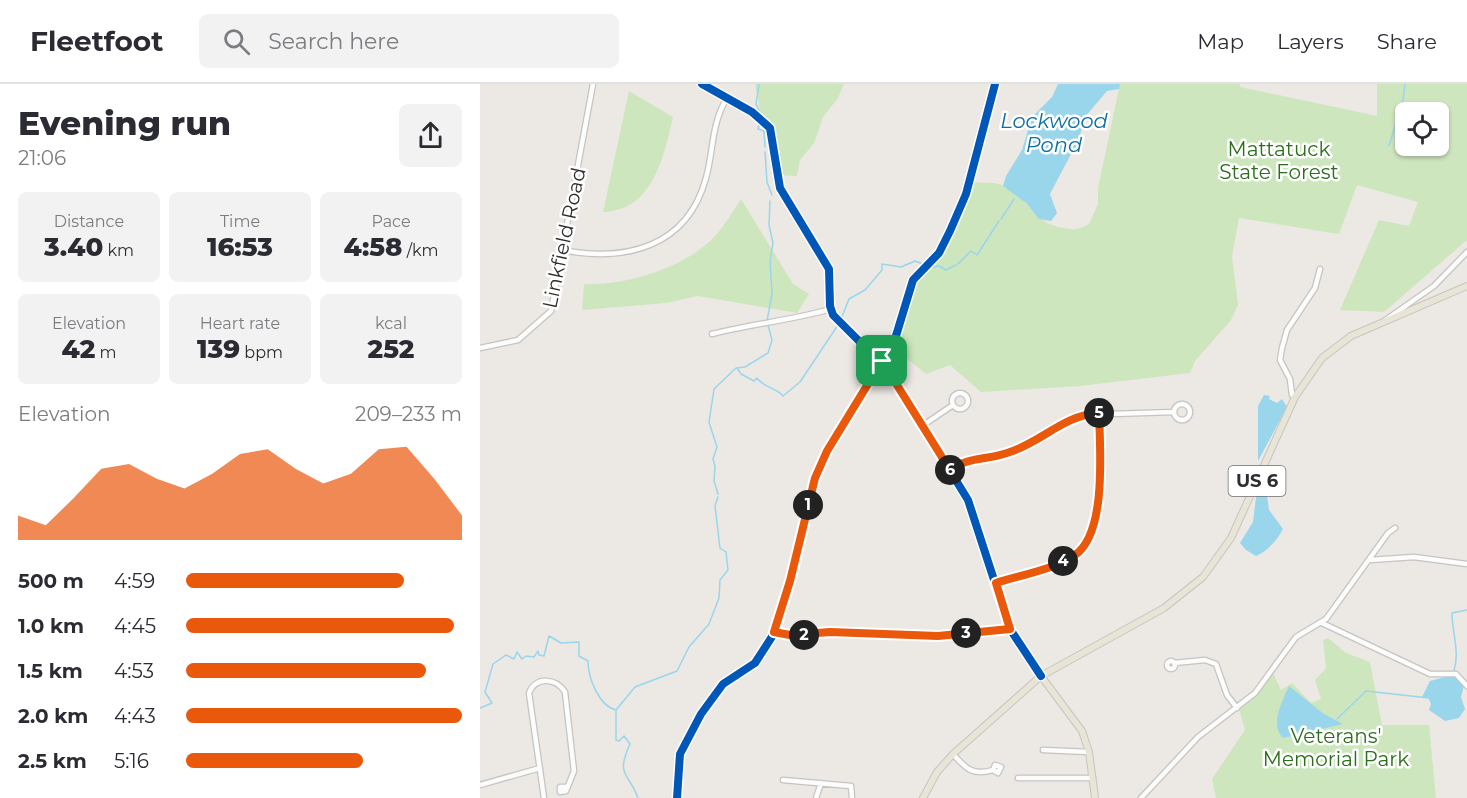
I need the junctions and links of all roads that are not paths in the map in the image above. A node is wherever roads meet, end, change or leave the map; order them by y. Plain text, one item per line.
1 (593, 84) edge
2 (702, 84) edge
3 (995, 84) edge
4 (727, 98) junction
5 (562, 250) junction
6 (1467, 252) edge
7 (1320, 269) dead end
8 (1467, 286) edge
9 (831, 309) junction
10 (1382, 322) junction
11 (712, 334) dead end
12 (480, 348) edge
13 (882, 361) junction
14 (1295, 397) junction
15 (953, 405) dead end
16 (1174, 412) dead end
17 (1099, 413) junction
18 (922, 426) junction
19 (950, 470) junction
20 (1395, 528) dead end
21 (1370, 560) junction
22 (1467, 564) edge
23 (996, 583) junction
24 (1322, 623) junction
25 (1010, 629) junction
26 (774, 632) junction
27 (1174, 663) dead end
28 (1041, 676) junction
29 (1467, 686) edge
30 (1237, 708) junction
31 (1043, 750) dead end
32 (1089, 752) junction
33 (953, 754) junction
34 (540, 768) junction
35 (993, 770) dead end
36 (1018, 778) dead end
37 (1093, 778) junction
38 (783, 780) dead end
39 (821, 783) junction
40 (480, 785) edge
41 (566, 788) dead end
42 (544, 798) edge
43 (677, 798) edge
44 (816, 798) edge
45 (852, 798) edge
46 (923, 798) edge
47 (1095, 798) edge
48 (1141, 798) edge

1 - 5 street, Linkfield Road
2 - 4 street
3 - 13 street
4 - 5 street
4 - 9 street
5 - 12 street, Linkfield Road
6 - 10 street
7 - 14 street
8 - 10 main road, US 6
9 - 11 street
9 - 13 street
10 - 14 main road, US 6
13 - 18 street
13 - 26 street
14 - 28 main road, US 6
15 - 18 street
16 - 17 street
17 - 19 street
17 - 23 street
18 - 19 street
19 - 23 street
20 - 21 street
21 - 22 street
21 - 24 street
23 - 25 street
24 - 29 street
24 - 30 street
25 - 26 street
25 - 28 street
26 - 43 street
27 - 30 street
28 - 32 main road
28 - 33 main road, US 6
30 - 48 street
31 - 32 street
32 - 37 main road
33 - 35 street
33 - 46 main road, US 6
34 - 40 street
34 - 41 street
34 - 42 street
36 - 37 street
37 - 47 main road
38 - 39 street
39 - 44 street
39 - 45 street

